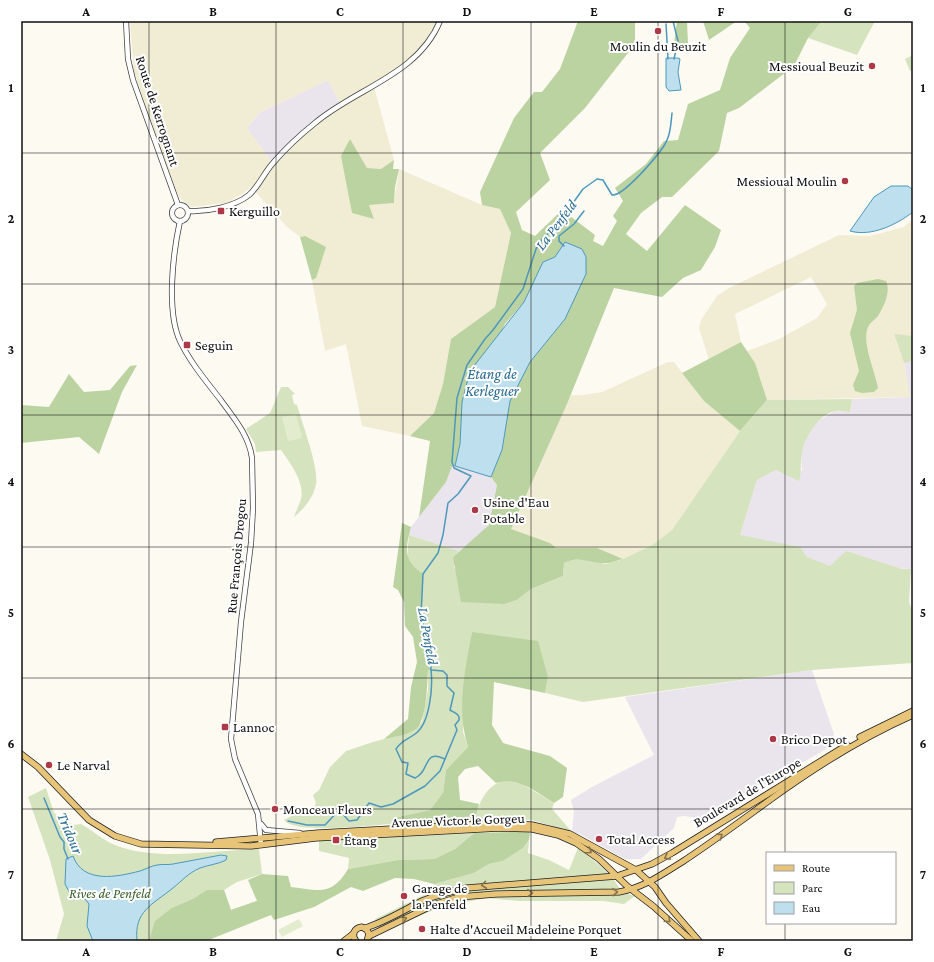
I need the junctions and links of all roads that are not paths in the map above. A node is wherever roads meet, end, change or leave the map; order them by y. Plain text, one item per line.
1 (126, 21) edge
2 (440, 21) edge
3 (178, 205) junction
4 (188, 212) junction
5 (180, 221) junction
6 (913, 711) edge
7 (913, 715) edge
8 (21, 754) edge
9 (260, 822) junction
10 (305, 834) junction
11 (261, 838) junction
12 (178, 845) junction
13 (261, 845) junction
14 (636, 870) junction
15 (617, 876) junction
16 (650, 881) junction
17 (632, 890) junction
18 (365, 928) junction
19 (353, 934) junction
20 (368, 938) edge
21 (344, 941) edge
22 (356, 941) edge
23 (692, 941) edge
24 (699, 941) edge

1 - 3 street, Route de Kerrognant
2 - 4 street
3 - 4 street
3 - 5 street
4 - 5 street
5 - 9 street, Rue François Drogou
6 -> 14 main road, Boulevard de l'Europe
16 -> 7 main road, Boulevard de l'Europe
8 - 12 main road
9 - 10 street, Avenue Victor le Gorgeu
9 - 11 street, Rue François Drogou
10 - 11 main road, Avenue Victor le Gorgeu
10 - 14 main road, Avenue Victor le Gorgeu
11 - 12 main road, Avenue Victor le Gorgeu
11 - 13 street, Rue François Drogou
12 - 13 main road, Avenue Victor le Gorgeu
13 -> 15 main road, Avenue Victor le Gorgeu
14 - 15 main road, Boulevard de l'Europe
14 - 16 main road, Avenue Victor le Gorgeu
15 - 17 main road, Avenue Victor le Gorgeu
15 -> 18 main road
16 - 17 main road, Boulevard de l'Europe
16 - 24 main road
20 -> 17 main road
17 -> 23 main road
18 - 19 main road
18 - 20 main road
19 - 21 main road
19 - 22 main road

